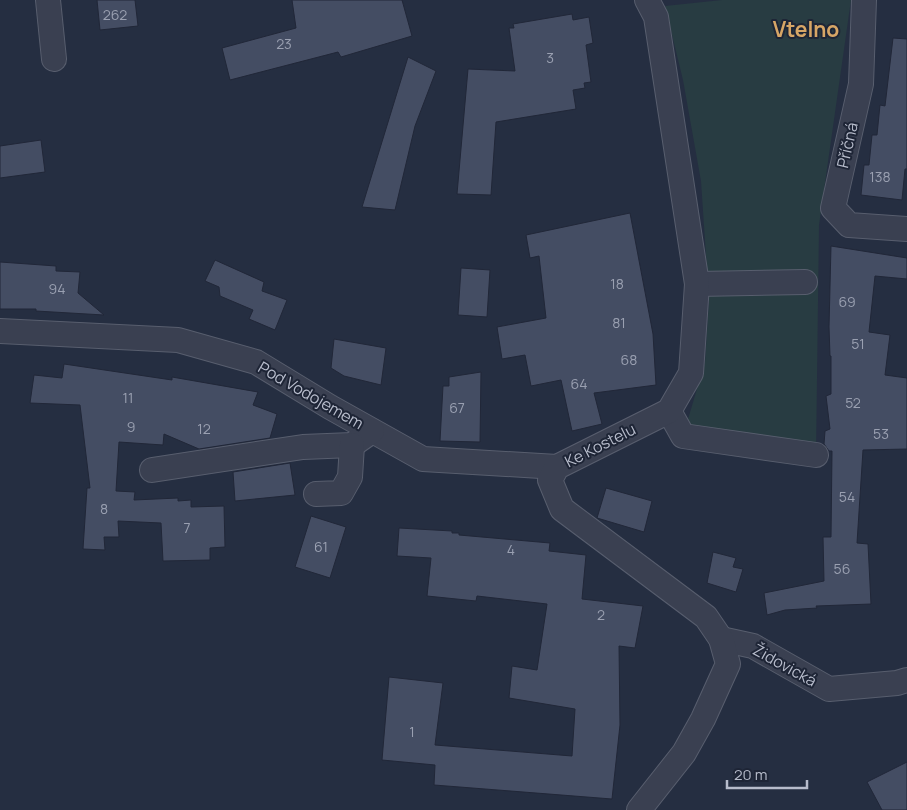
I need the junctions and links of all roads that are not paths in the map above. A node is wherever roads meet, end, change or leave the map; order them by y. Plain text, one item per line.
1 (48, 0) edge
2 (647, 0) edge
3 (864, 0) edge
4 (54, 59) dead end
5 (907, 229) edge
6 (805, 282) dead end
7 (697, 284) junction
8 (0, 330) edge
9 (669, 410) junction
10 (372, 431) junction
11 (352, 445) junction
12 (816, 455) dead end
13 (557, 467) junction
14 (152, 470) dead end
15 (316, 494) dead end
16 (721, 639) junction
17 (907, 680) edge
18 (639, 810) edge

1 - 4 street
2 - 7 street
3 - 5 street, Příčná
6 - 7 street
7 - 9 street
8 - 10 street, Pod Vodojemem
9 - 12 street
9 - 13 street, Ke Kostelu
10 - 11 street
10 - 13 street, Pod Vodojemem
11 - 14 street
11 - 15 street
13 - 16 street, Ke Kostelu
16 - 17 street, Židovická
16 - 18 street, Ke Kostelu

